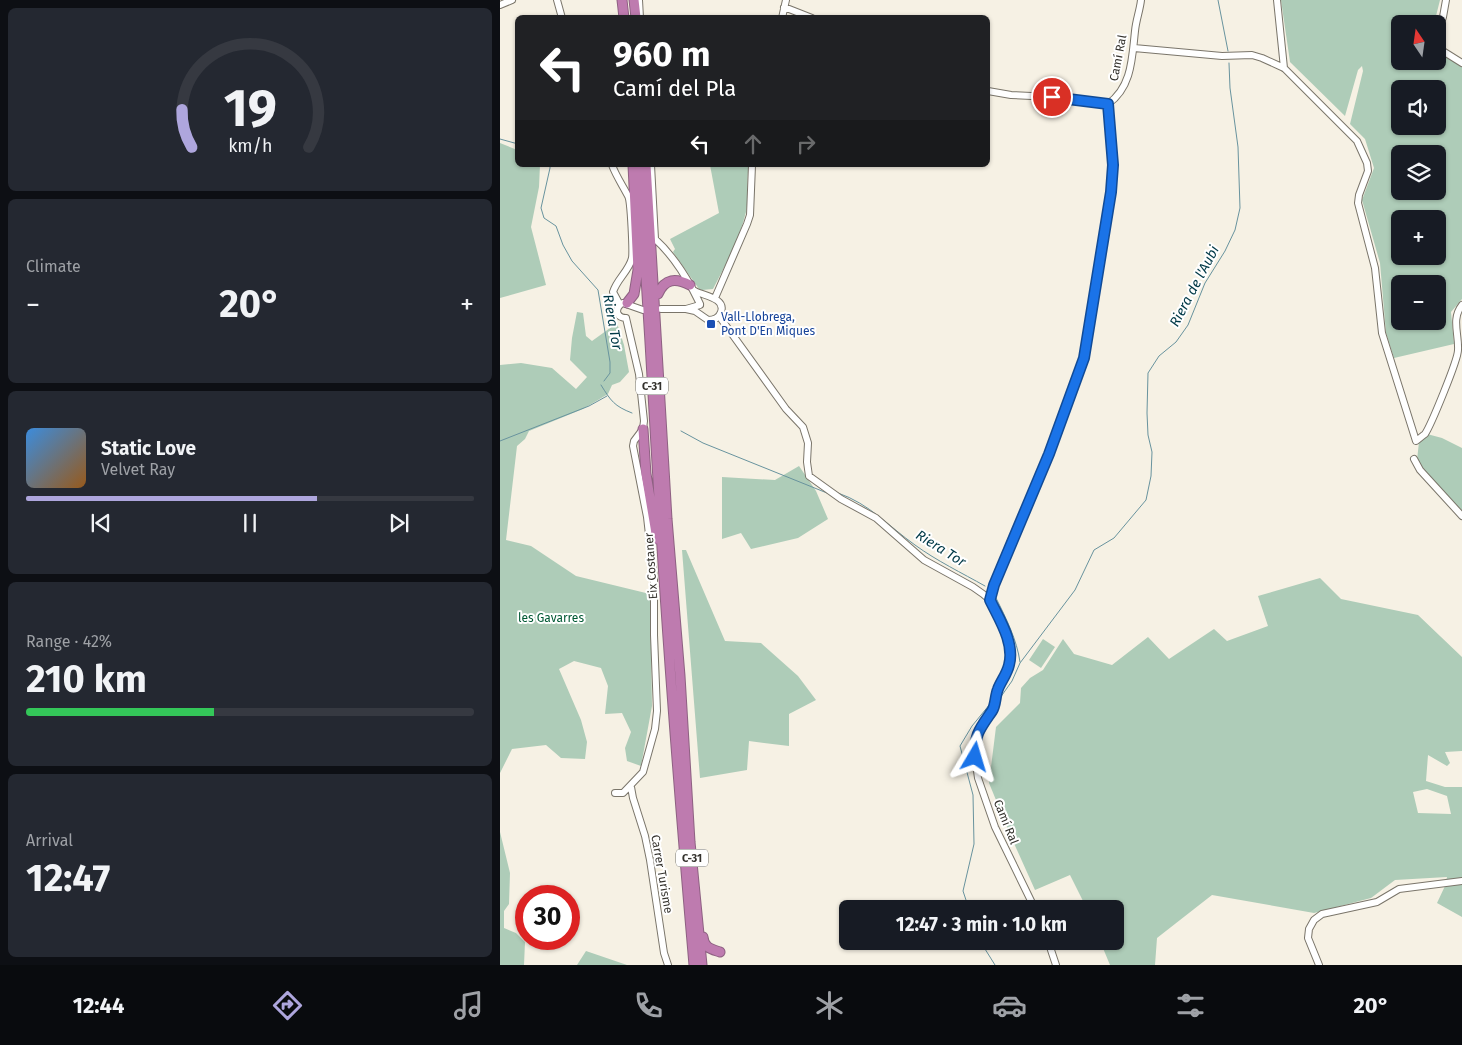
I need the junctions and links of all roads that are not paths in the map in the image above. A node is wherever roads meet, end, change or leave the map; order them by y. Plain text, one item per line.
1 (512, 0) edge
2 (557, 0) edge
3 (622, 0) edge
4 (628, 0) edge
5 (634, 0) edge
6 (639, 0) edge
7 (786, 0) edge
8 (1141, 0) edge
9 (1277, 0) edge
10 (1446, 0) edge
11 (500, 5) edge
12 (784, 8) junction
13 (561, 15) edge
14 (624, 15) edge
15 (629, 15) edge
16 (636, 15) edge
17 (640, 15) edge
18 (783, 15) edge
19 (804, 15) edge
20 (1443, 15) edge
21 (1134, 48) junction
22 (1446, 53) edge
23 (1462, 63) edge
24 (1284, 68) junction
25 (990, 91) edge
26 (1108, 104) junction
27 (613, 167) edge
28 (633, 167) edge
29 (639, 167) edge
30 (646, 167) edge
31 (651, 167) edge
32 (752, 167) edge
33 (655, 239) junction
34 (692, 288) junction
35 (658, 294) junction
36 (712, 298) junction
37 (700, 305) junction
38 (1462, 305) edge
39 (627, 309) junction
40 (661, 309) dead end
41 (686, 309) junction
42 (701, 316) junction
43 (719, 316) junction
44 (658, 374) junction
45 (643, 429) junction
46 (634, 441) junction
47 (644, 442) junction
48 (1414, 459) dead end
49 (1462, 516) edge
50 (990, 600) junction
51 (667, 606) junction
52 (631, 786) junction
53 (615, 793) dead end
54 (679, 803) junction
55 (692, 856) junction
56 (1462, 882) edge
57 (1030, 900) edge
58 (1051, 950) edge
59 (668, 965) edge
60 (690, 965) edge
61 (694, 965) edge
62 (702, 965) edge
63 (706, 965) edge
64 (1056, 965) edge
65 (1319, 965) edge

1 - 11 street
2 - 13 street
3 - 14 highway
4 - 15 highway
5 - 16 highway
6 - 17 street
7 - 12 street
8 - 21 street, Camí Ral
9 - 24 street
10 - 20 street
12 - 18 street
12 - 19 street
21 - 24 street
21 - 26 street, Camí Ral
22 - 23 street
24 - 38 street
25 - 26 street
26 - 50 street
27 - 39 street
28 - 39 highway
29 - 51 highway, Eix Costaner / C-31
30 - 44 highway, C-31
31 - 33 street
32 - 36 street
33 - 34 street
33 - 35 highway
34 - 35 highway
34 - 36 street
34 - 37 street
35 - 44 highway
36 - 37 street
36 - 43 street
37 - 41 street
37 - 42 street
39 - 45 street
40 - 41 street
41 - 42 street
42 - 43 street
43 - 50 street
44 - 55 highway, C-31
45 - 46 street
45 - 47 highway
46 - 47 street
46 - 52 street
47 - 51 highway
48 - 49 street
50 - 57 street, Camí Ral
51 - 54 highway, Eix Costaner / C-31
52 - 53 street
52 - 59 street, Carrer Turisme
54 - 60 highway
54 - 61 highway, Eix Costaner / C-31
55 - 62 highway, C-31
55 - 63 highway
56 - 65 street
58 - 64 street

